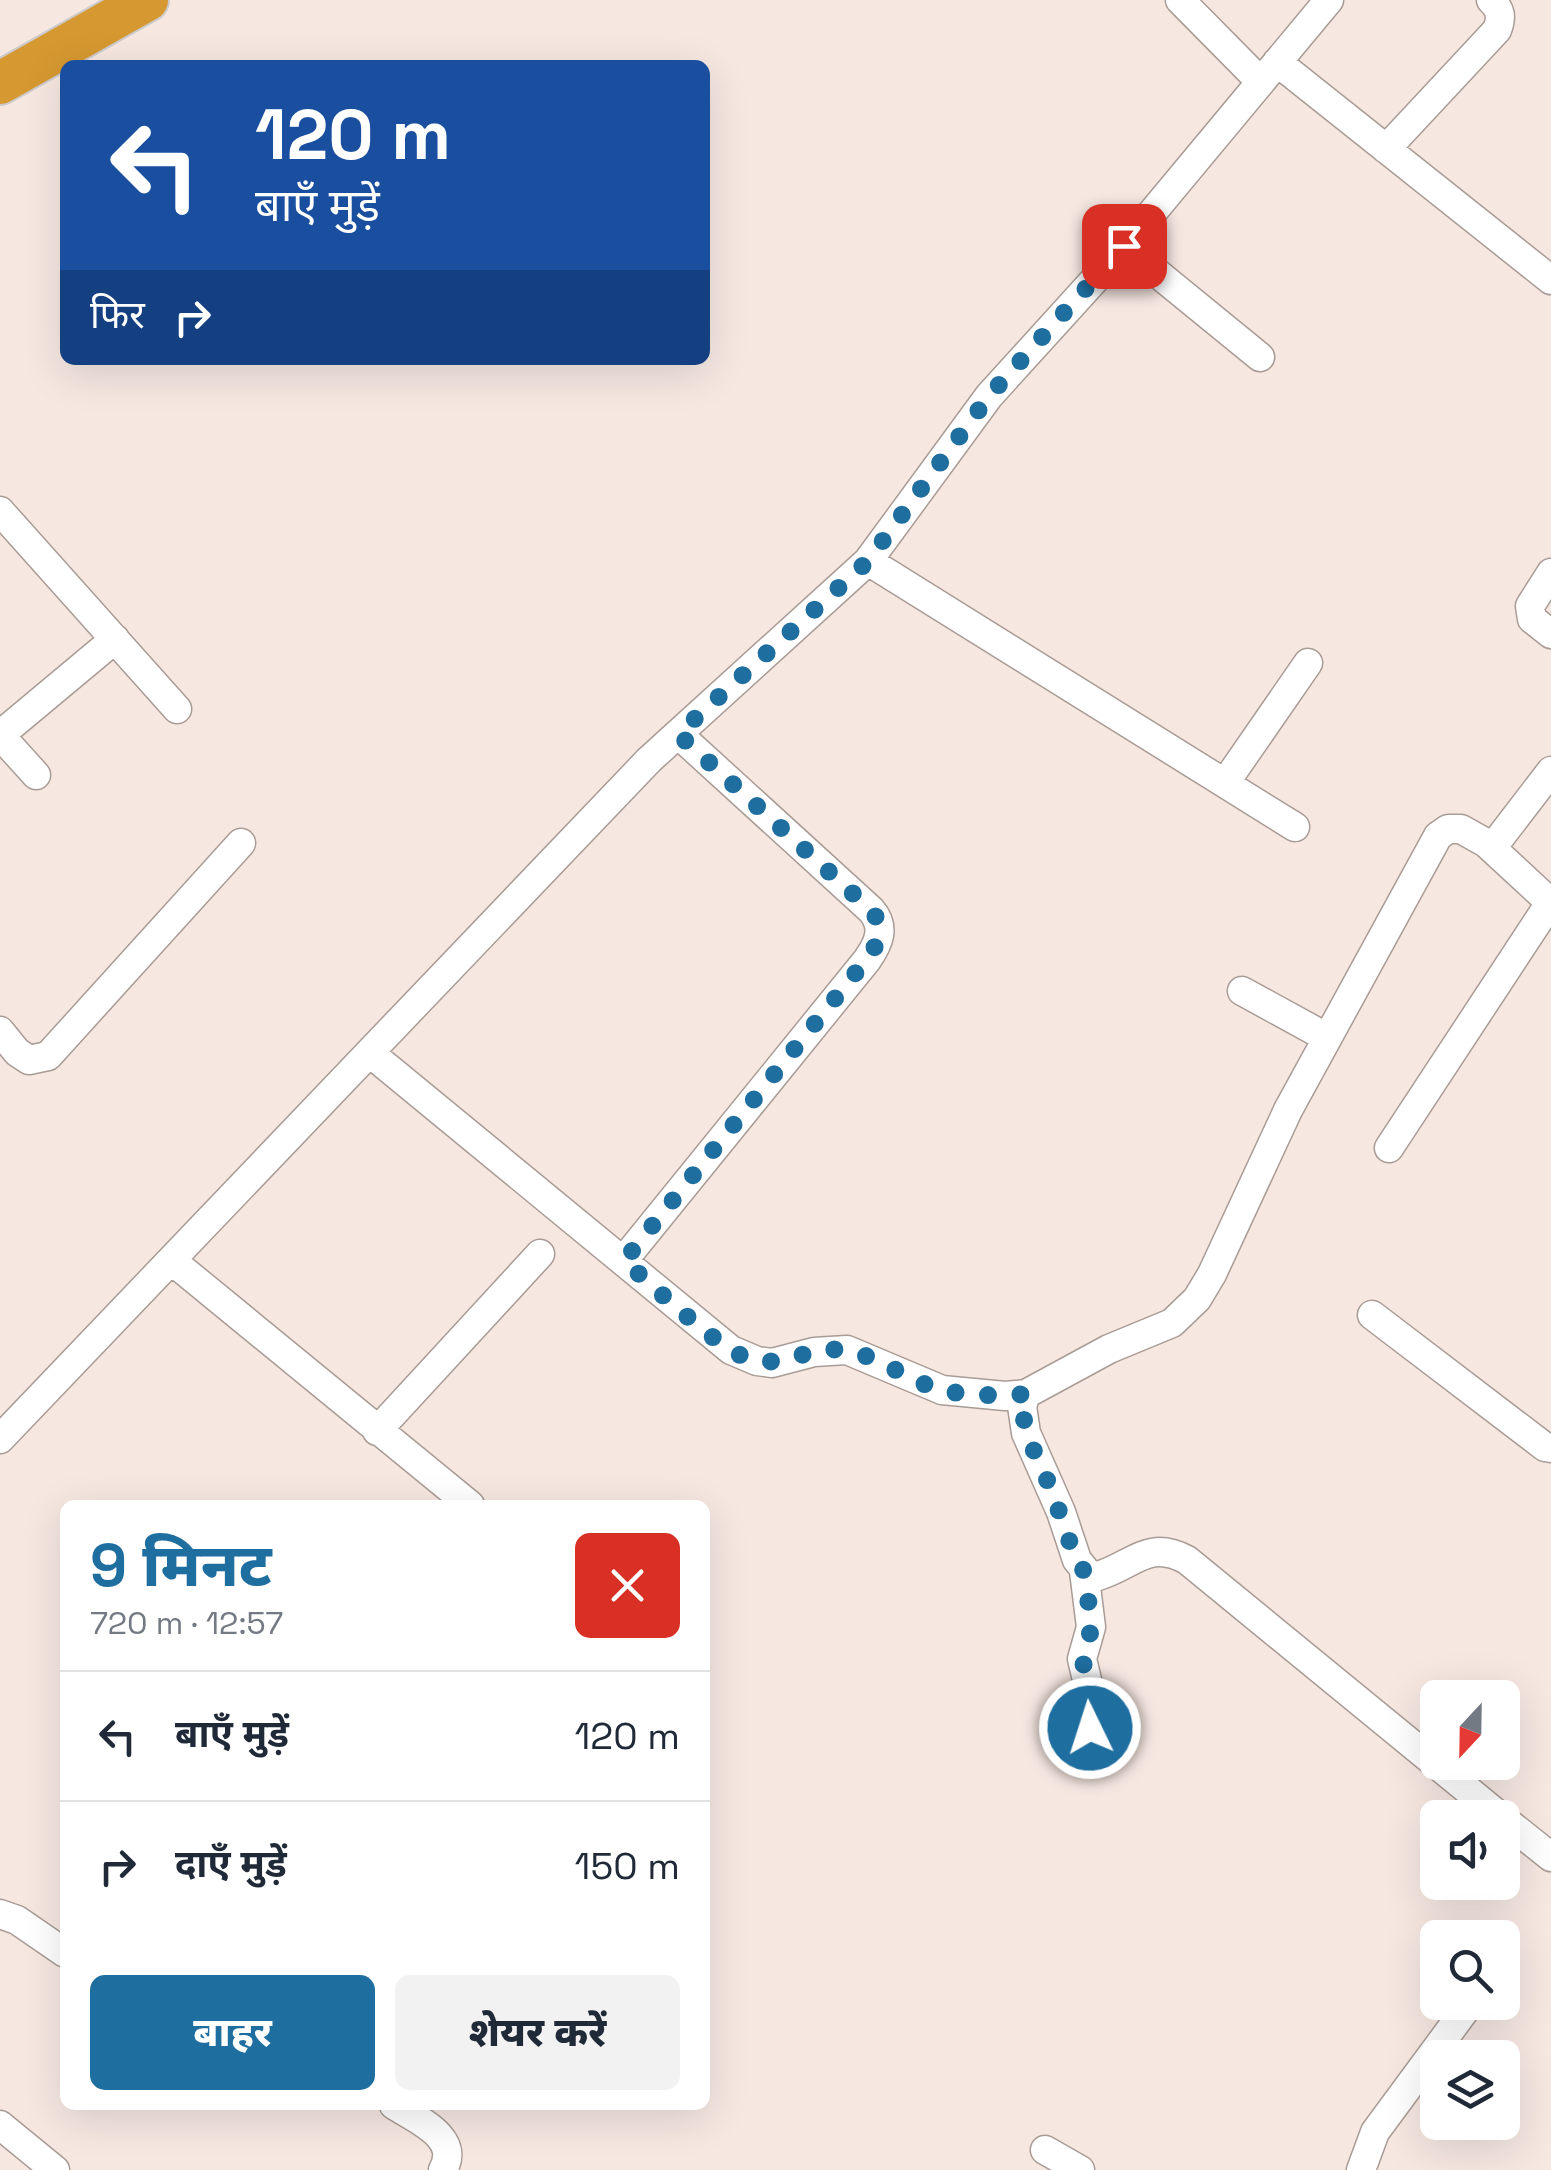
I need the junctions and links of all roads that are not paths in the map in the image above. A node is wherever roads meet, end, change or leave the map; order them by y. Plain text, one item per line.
1 (147, 0) edge
2 (1180, 0) edge
3 (1329, 0) edge
4 (1491, 0) edge
5 (1269, 72) junction
6 (0, 82) edge
7 (1386, 149) junction
8 (1124, 246) junction
9 (1551, 280) edge
10 (1260, 357) dead end
11 (0, 511) edge
12 (868, 561) junction
13 (1551, 573) edge
14 (1551, 634) edge
15 (115, 640) junction
16 (1308, 663) dead end
17 (177, 708) dead end
18 (678, 734) junction
19 (0, 735) edge
20 (1551, 771) edge
21 (36, 775) dead end
22 (1225, 782) junction
23 (1295, 828) dead end
24 (241, 843) dead end
25 (1492, 848) junction
26 (1551, 903) edge
27 (1242, 991) dead end
28 (0, 1031) edge
29 (1326, 1037) junction
30 (370, 1053) junction
31 (1389, 1148) dead end
32 (540, 1254) dead end
33 (171, 1260) junction
34 (624, 1261) junction
35 (1372, 1316) dead end
36 (1026, 1394) junction
37 (377, 1430) junction
38 (0, 1439) edge
39 (1551, 1448) edge
40 (464, 1500) edge
41 (1084, 1571) junction
42 (1087, 1751) dead end
43 (1480, 1800) edge
44 (1520, 1832) edge
45 (1551, 1856) edge
46 (0, 1914) edge
47 (60, 1950) edge
48 (1458, 2020) edge
49 (402, 2110) edge
50 (0, 2124) edge
51 (1045, 2150) dead end
52 (55, 2170) edge
53 (443, 2170) edge
54 (1080, 2170) edge
55 (1361, 2170) edge

1 - 6 highway
2 - 5 street
3 - 5 street
4 - 7 street
5 - 7 street
5 - 8 street
7 - 9 street
8 - 10 street
8 - 12 street
11 - 15 street
12 - 18 street
12 - 22 street
13 - 14 street
15 - 17 street
15 - 19 street
16 - 22 street
18 - 30 street
18 - 34 street
19 - 21 street
20 - 25 street
22 - 23 street
24 - 28 street
25 - 26 street
25 - 29 street
26 - 31 street
27 - 29 street
29 - 36 street
30 - 33 street
30 - 34 street
32 - 37 street
33 - 37 street
33 - 38 street
34 - 36 street
35 - 39 street
36 - 41 street
37 - 40 street
41 - 42 street
41 - 43 street
44 - 45 street
46 - 47 street
48 - 55 street
49 - 53 street
50 - 52 street
51 - 54 street

